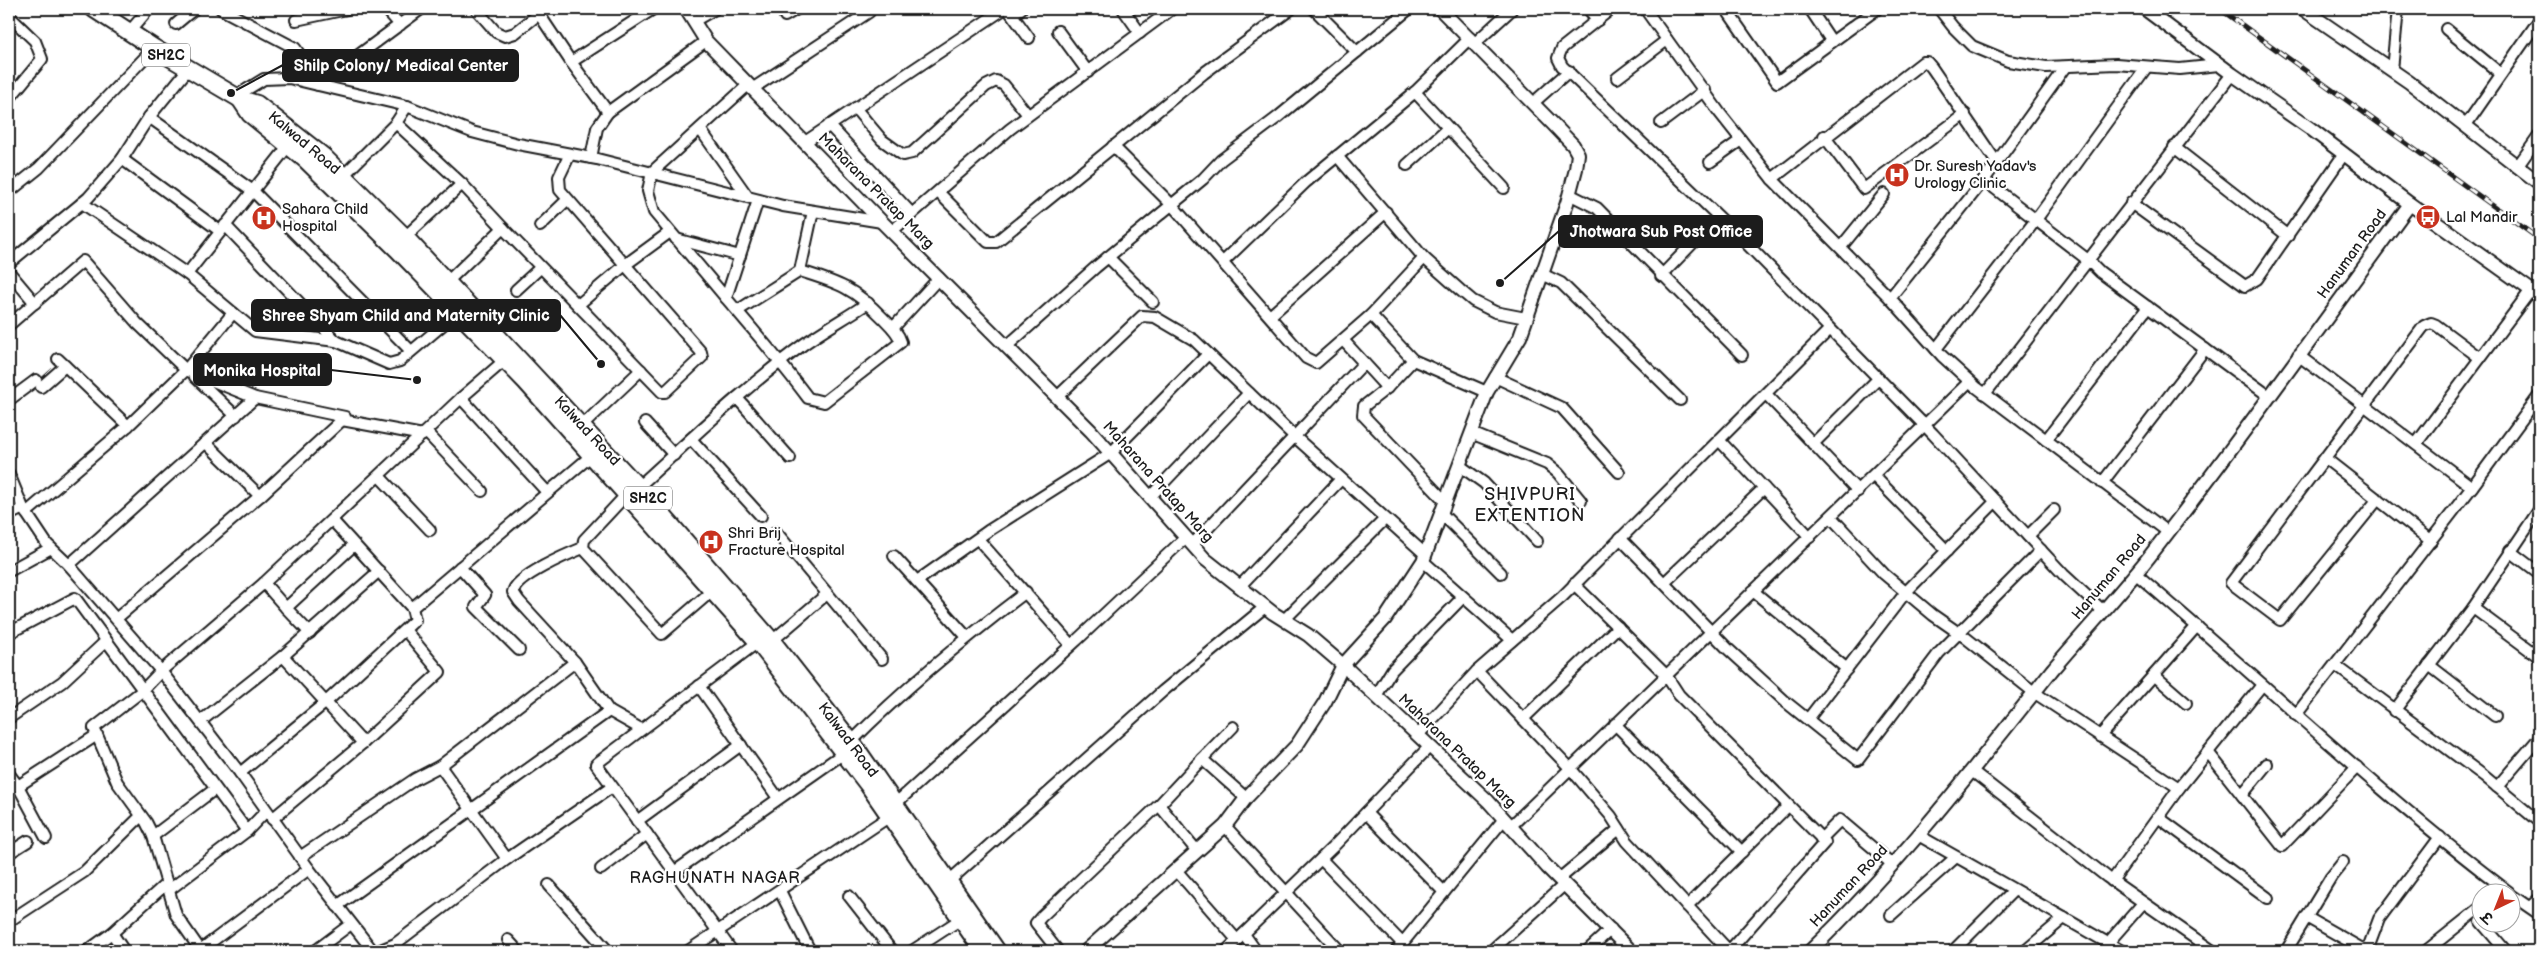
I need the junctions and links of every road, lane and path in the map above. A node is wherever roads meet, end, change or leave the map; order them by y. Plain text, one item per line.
1 (94, 9) edge
2 (149, 9) edge
3 (194, 9) edge
4 (221, 9) edge
5 (347, 9) edge
6 (386, 9) edge
7 (421, 9) edge
8 (476, 9) edge
9 (653, 9) edge
10 (686, 9) edge
11 (715, 9) edge
12 (797, 9) edge
13 (1123, 9) edge
14 (1172, 9) edge
15 (1291, 9) edge
16 (1314, 9) edge
17 (1409, 9) edge
18 (1440, 9) edge
19 (1512, 9) edge
20 (1588, 9) edge
21 (1611, 9) edge
22 (1644, 9) edge
23 (1726, 9) edge
24 (1810, 9) edge
25 (1877, 9) edge
26 (1939, 9) edge
27 (2145, 9) edge
28 (2304, 9) edge
29 (2398, 9) edge
30 (1011, 10) edge
31 (542, 11) edge
32 (869, 12) dead end
33 (9, 16) edge
34 (785, 16) dead end
35 (296, 20) dead end
36 (1598, 20) junction
37 (2539, 20) edge
38 (694, 21) junction
39 (176, 24) dead end
40 (400, 25) junction
41 (2446, 29) dead end
42 (1058, 31) dead end
43 (129, 32) junction
44 (1140, 33) junction
45 (1028, 38) dead end
46 (1472, 40) junction
47 (1667, 40) junction
48 (706, 41) junction
49 (1832, 42) junction
50 (154, 48) junction
51 (1357, 52) junction
52 (571, 62) junction
53 (2220, 65) junction
54 (2065, 67) junction
55 (189, 68) junction
56 (2146, 68) junction
57 (2392, 70) junction
58 (1569, 71) junction
59 (1088, 72) junction
60 (2232, 74) junction
61 (2501, 74) junction
62 (1618, 78) dead end
63 (295, 79) junction
64 (318, 85) junction
65 (750, 87) junction
66 (1705, 90) junction
67 (1415, 92) junction
68 (238, 98) junction
69 (9, 99) edge
70 (1533, 103) junction
71 (407, 106) junction
72 (855, 108) junction
73 (608, 112) junction
74 (1965, 114) junction
75 (149, 116) junction
76 (1028, 116) junction
77 (396, 123) junction
78 (1661, 123) dead end
79 (829, 125) junction
80 (2466, 125) junction
81 (1448, 128) junction
82 (700, 129) junction
83 (1824, 136) junction
84 (2539, 136) edge
85 (1741, 140) junction
86 (804, 142) junction
87 (289, 145) junction
88 (1113, 146) junction
89 (2174, 148) junction
90 (570, 154) junction
91 (2344, 154) junction
92 (1337, 156) junction
93 (591, 158) junction
94 (122, 159) junction
95 (1710, 162) dead end
96 (1998, 163) junction
97 (1408, 165) dead end
98 (2518, 166) junction
99 (652, 172) junction
100 (343, 176) junction
101 (1772, 178) junction
102 (1984, 180) junction
103 (2539, 183) edge
104 (462, 184) junction
105 (1504, 188) dead end
106 (253, 191) junction
107 (9, 192) edge
108 (938, 192) junction
109 (1569, 194) junction
110 (1884, 194) dead end
111 (753, 198) junction
112 (567, 200) junction
113 (82, 203) junction
114 (2131, 203) junction
115 (2410, 204) junction
116 (1172, 206) junction
117 (813, 211) junction
118 (1386, 212) junction
119 (912, 214) junction
120 (1718, 217) junction
121 (2035, 221) junction
122 (540, 226) dead end
123 (887, 227) junction
124 (223, 228) junction
125 (503, 228) junction
126 (673, 235) junction
127 (2288, 236) junction
128 (405, 237) junction
129 (1840, 248) junction
130 (740, 256) junction
131 (1108, 257) junction
132 (1424, 258) junction
133 (2088, 260) junction
134 (1223, 262) junction
135 (9, 263) edge
136 (625, 265) junction
137 (540, 268) junction
138 (800, 271) junction
139 (9, 272) edge
140 (186, 274) junction
141 (1542, 274) junction
142 (1661, 276) junction
143 (939, 278) junction
144 (448, 282) junction
145 (516, 290) dead end
146 (2535, 293) edge
147 (726, 298) junction
148 (1890, 298) junction
149 (35, 302) junction
150 (1152, 302) dead end
151 (868, 303) junction
152 (578, 305) junction
153 (2148, 307) junction
154 (737, 311) junction
155 (458, 312) junction
156 (234, 313) junction
157 (1371, 315) junction
158 (1270, 316) junction
159 (1526, 318) junction
160 (9, 325) edge
161 (893, 328) junction
162 (1829, 330) junction
163 (1343, 340) junction
164 (336, 341) junction
165 (1008, 346) junction
166 (1936, 349) junction
167 (2205, 349) junction
168 (412, 351) junction
169 (1208, 354) junction
170 (1742, 355) dead end
171 (2298, 355) junction
172 (2480, 358) junction
173 (504, 360) junction
174 (1413, 360) junction
175 (782, 362) junction
176 (1364, 363) junction
177 (641, 370) junction
178 (188, 371) junction
179 (1495, 377) junction
180 (1878, 379) junction
181 (1969, 382) junction
182 (1387, 388) junction
183 (1487, 392) junction
184 (1249, 393) junction
185 (1766, 394) junction
186 (1985, 394) junction
187 (2269, 396) junction
188 (1057, 397) junction
189 (255, 398) junction
190 (461, 398) junction
191 (737, 398) junction
192 (9, 400) edge
193 (1680, 400) dead end
194 (2537, 402) edge
195 (2365, 405) junction
196 (236, 416) junction
197 (342, 420) junction
198 (645, 423) dead end
199 (128, 426) junction
200 (582, 426) junction
201 (1925, 426) junction
202 (425, 433) junction
203 (1471, 433) junction
204 (1294, 436) junction
205 (691, 439) junction
206 (1719, 440) junction
207 (2046, 440) junction
208 (207, 444) junction
209 (1813, 444) junction
210 (2416, 444) junction
211 (1111, 453) junction
212 (592, 455) junction
213 (674, 455) junction
214 (790, 458) dead end
215 (2326, 459) junction
216 (1459, 464) junction
217 (1619, 472) dead end
218 (9, 474) edge
219 (379, 476) junction
220 (1874, 476) junction
221 (1341, 479) junction
222 (2102, 483) junction
223 (2472, 487) junction
224 (1764, 488) junction
225 (482, 491) dead end
226 (633, 491) junction
227 (1858, 491) junction
228 (547, 492) junction
229 (260, 496) junction
230 (1151, 496) junction
231 (2378, 499) junction
232 (1581, 501) dead end
233 (1996, 501) junction
234 (1442, 506) junction
235 (24, 510) junction
236 (2054, 510) dead end
237 (2539, 510) edge
238 (9, 515) edge
239 (761, 516) dead end
240 (1831, 517) junction
241 (1385, 519) junction
242 (332, 520) junction
243 (430, 530) dead end
244 (776, 532) dead end
245 (2168, 532) junction
246 (2028, 536) junction
247 (1810, 537) junction
248 (1620, 538) junction
249 (978, 539) junction
250 (1537, 541) dead end
251 (2431, 541) junction
252 (1188, 542) junction
253 (354, 544) junction
254 (51, 548) junction
255 (583, 548) junction
256 (2041, 550) junction
257 (1947, 551) junction
258 (2510, 551) junction
259 (894, 556) dead end
260 (1424, 557) junction
261 (69, 565) junction
262 (460, 567) junction
263 (9, 571) edge
264 (379, 572) junction
265 (1501, 573) dead end
266 (2135, 573) junction
267 (2539, 573) edge
268 (917, 581) junction
269 (264, 583) junction
270 (1664, 583) junction
271 (1574, 584) junction
272 (1240, 586) junction
273 (713, 590) junction
274 (1753, 591) junction
275 (1026, 592) junction
276 (1906, 592) junction
277 (827, 594) junction
278 (1463, 597) junction
279 (1265, 607) junction
280 (286, 608) junction
281 (412, 608) junction
282 (2473, 608) junction
283 (2102, 610) junction
284 (117, 618) junction
285 (1284, 620) junction
286 (2197, 626) junction
287 (1618, 627) junction
288 (405, 630) junction
289 (1711, 632) junction
290 (9, 633) edge
291 (310, 633) junction
292 (1958, 633) junction
293 (967, 637) junction
294 (1512, 640) junction
295 (106, 641) junction
296 (765, 642) junction
297 (1072, 645) junction
298 (519, 650) dead end
299 (283, 656) junction
300 (2539, 657) edge
301 (882, 659) dead end
302 (575, 662) junction
303 (1343, 665) junction
304 (2335, 665) junction
305 (2429, 665) junction
306 (1847, 669) junction
307 (161, 671) junction
308 (1477, 671) junction
309 (1666, 674) junction
310 (2154, 675) junction
311 (699, 686) junction
312 (2262, 686) junction
313 (142, 691) junction
314 (2034, 693) junction
315 (1376, 696) junction
316 (325, 703) junction
317 (2186, 703) dead end
318 (609, 711) junction
319 (2394, 711) junction
320 (2296, 715) junction
321 (9, 716) edge
322 (2495, 716) dead end
323 (1523, 719) junction
324 (1808, 719) junction
325 (201, 721) junction
326 (1615, 724) junction
327 (1233, 727) dead end
328 (641, 729) junction
329 (97, 735) junction
330 (1418, 735) junction
331 (2100, 736) junction
332 (2539, 738) edge
333 (363, 743) junction
334 (740, 745) junction
335 (1430, 746) junction
336 (848, 747) junction
337 (2208, 752) junction
338 (1202, 759) junction
339 (2267, 764) dead end
340 (440, 766) junction
341 (2357, 767) junction
342 (1570, 768) junction
343 (1972, 771) junction
344 (240, 773) junction
345 (9, 774) edge
346 (18, 786) junction
347 (612, 787) junction
348 (2497, 787) junction
349 (2180, 788) junction
350 (215, 789) junction
351 (2242, 795) junction
352 (778, 798) junction
353 (1246, 798) junction
354 (1159, 805) junction
355 (1788, 806) junction
356 (894, 810) junction
357 (471, 811) junction
358 (1366, 813) junction
359 (269, 815) junction
360 (141, 816) junction
361 (2158, 818) junction
362 (637, 821) junction
363 (2539, 822) edge
364 (1508, 823) junction
365 (1225, 826) junction
366 (1618, 829) junction
367 (247, 831) junction
368 (647, 834) junction
369 (1918, 835) junction
370 (153, 836) junction
371 (2440, 837) junction
372 (46, 838) dead end
373 (1821, 839) junction
374 (28, 841) dead end
375 (1197, 851) junction
376 (1742, 852) junction
377 (9, 853) edge
378 (300, 857) junction
379 (1956, 857) junction
380 (508, 859) junction
381 (1321, 859) junction
382 (2343, 862) dead end
383 (1892, 864) junction
384 (309, 869) junction
385 (601, 870) dead end
386 (1176, 870) junction
387 (674, 872) junction
388 (2112, 881) junction
389 (949, 882) junction
390 (1562, 882) junction
391 (2494, 882) edge
392 (550, 885) dead end
393 (168, 886) junction
394 (780, 890) junction
395 (2014, 890) junction
396 (1444, 892) junction
397 (1286, 894) junction
398 (849, 896) dead end
399 (2268, 898) dead end
400 (2539, 899) edge
401 (2520, 900) edge
402 (2144, 903) junction
403 (337, 906) junction
404 (1688, 906) junction
405 (2531, 906) junction
406 (2539, 914) edge
407 (1891, 915) dead end
408 (2306, 917) junction
409 (2064, 918) junction
410 (961, 919) junction
411 (9, 921) edge
412 (2470, 922) edge
413 (351, 924) junction
414 (1611, 929) junction
415 (718, 931) junction
416 (2491, 932) edge
417 (112, 933) junction
418 (1241, 937) junction
419 (508, 940) dead end
420 (1399, 947) edge
421 (398, 948) edge
422 (2114, 948) edge
423 (87, 951) edge
424 (124, 951) edge
425 (200, 951) edge
426 (315, 951) edge
427 (373, 951) edge
428 (378, 951) edge
429 (518, 951) edge
430 (608, 951) edge
431 (688, 951) edge
432 (732, 951) edge
433 (810, 951) edge
434 (892, 951) edge
435 (912, 951) edge
436 (983, 951) edge
437 (997, 951) edge
438 (1058, 951) edge
439 (1086, 951) edge
440 (1226, 951) edge
441 (1256, 951) edge
442 (1340, 951) edge
443 (1492, 951) edge
444 (1587, 951) edge
445 (1631, 951) edge
446 (1810, 951) edge
447 (1953, 951) edge
448 (2025, 951) edge
449 (2213, 951) edge
450 (2286, 951) edge
451 (2367, 951) edge
452 (2426, 951) edge
453 (2506, 951) edge

1 - 43 main road, Kalwad Road / SH2C
2 - 43 street
3 - 39 street
4 - 63 street
5 - 35 street
6 - 40 street
7 - 40 street
8 - 31 street
9 - 52 street
10 - 38 street, Maharana Pratap Marg
11 - 38 street
12 - 34 street
13 - 44 street
14 - 44 street
15 - 88 street
16 - 51 street
17 - 51 street
18 - 46 street
19 - 46 street
20 - 36 street
21 - 36 street
22 - 47 street
23 - 49 street
24 - 49 street
25 - 49 street
26 - 54 street
27 - 53 street
28 - 57 street
29 - 57 street
30 - 45 street
30 - 72 street
31 - 52 street
32 - 65 street
33 - 69 street
36 - 58 street
37 - 61 street
38 - 48 street, Maharana Pratap Marg
40 - 64 street
41 - 61 street
42 - 59 street
43 - 50 main road, Kalwad Road / SH2C
44 - 59 street
46 - 67 street
46 - 70 street
47 - 62 street
47 - 66 street
48 - 65 street, Maharana Pratap Marg
48 - 73 street
50 - 55 main road, Kalwad Road / SH2C
50 - 107 street
51 - 116 street
52 - 73 street
53 - 56 street
53 - 60 street
54 - 56 street
54 - 96 street
55 - 68 main road, Kalwad Road / SH2C
55 - 75 street
56 - 121 street
57 - 80 street
58 - 70 street
58 - 120 street
59 - 76 street
60 - 89 street
60 - 91 street
61 - 80 street
63 - 64 street
63 - 68 street
64 - 71 street
65 - 82 street
65 - 86 street, Maharana Pratap Marg
66 - 78 street
66 - 85 street
67 - 81 street
67 - 92 street
68 - 87 main road, Kalwad Road / SH2C
68 - 100 main road, Kalwad Road / SH2C
70 - 109 street
71 - 77 street
71 - 90 street
72 - 76 street
72 - 79 street
73 - 93 street
74 - 83 street
74 - 83 street
74 - 96 street
75 - 94 street
75 - 106 street
76 - 108 street
77 - 100 street
77 - 104 street
79 - 86 street
79 - 119 street
80 - 98 street
81 - 97 street
81 - 105 street
82 - 99 street
82 - 111 street
83 - 101 street
84 - 98 street
85 - 95 street
85 - 101 street
86 - 123 street, Maharana Pratap Marg
87 - 106 street
87 - 155 main road, Kalwad Road / SH2C
88 - 108 street
88 - 116 street
89 - 114 street
89 - 127 street
90 - 93 street
90 - 112 street
91 - 115 street
91 - 127 street
92 - 118 street
92 - 134 street
93 - 99 street
94 - 113 street
94 - 124 street
96 - 102 street
98 - 103 street
99 - 111 street
99 - 126 street
100 - 128 main road, Kalwad Road / SH2C
101 - 129 street
102 - 121 street
102 - 148 street
104 - 125 street
104 - 128 street
106 - 124 street
106 - 168 street
108 - 119 street
109 - 141 street
109 - 142 street
110 - 129 street
111 - 117 street
111 - 130 street
112 - 122 street
112 - 136 street
113 - 135 street
113 - 140 street
114 - 127 street
114 - 133 street
115 - 146 street
115 - 171 street, Hanuman Road
116 - 131 street
116 - 134 street
117 - 123 street
117 - 138 street
118 - 132 street
118 - 158 street
119 - 123 street
120 - 142 street
120 - 162 street
121 - 133 street
121 - 166 street
123 - 143 street, Maharana Pratap Marg
124 - 140 street
124 - 164 street
125 - 137 street
125 - 144 street
126 - 130 street
126 - 136 street
126 - 147 street
128 - 144 main road, Kalwad Road / SH2C
129 - 148 street
130 - 147 street
131 - 150 street
131 - 165 street
132 - 157 street
132 - 159 street
133 - 153 street
133 - 186 street
134 - 158 street
136 - 152 street
136 - 177 street
137 - 145 street
137 - 152 street
138 - 151 street
138 - 154 street
139 - 149 street
140 - 156 street
141 - 159 street
141 - 193 street
142 - 170 street
143 - 161 street
143 - 165 street, Maharana Pratap Marg
144 - 200 main road, Kalwad Road / SH2C
146 - 172 street
147 - 154 street
148 - 166 street
149 - 160 street
149 - 178 street
151 - 161 street
151 - 175 street
152 - 177 street
153 - 167 street
153 - 207 street
154 - 175 street
155 - 168 street
155 - 173 main road, Kalwad Road / SH2C
156 - 164 street
156 - 178 street
157 - 163 street
157 - 174 street
158 - 163 street
159 - 179 street
161 - 175 street
162 - 180 street
162 - 185 street
163 - 176 street
164 - 168 street
165 - 188 street, Maharana Pratap Marg
166 - 181 street
167 - 187 street
167 - 222 street
169 - 184 street
169 - 188 street
169 - 211 street
171 - 187 street, Hanuman Road
171 - 195 street
172 - 195 street
172 - 210 street
173 - 190 street
173 - 212 main road, Kalwad Road / SH2C
174 - 182 street
174 - 183 street
175 - 191 street
176 - 182 street
176 - 204 street
177 - 200 street
178 - 189 street
178 - 196 street
178 - 199 street
179 - 183 street
179 - 217 street
180 - 201 street
180 - 209 street
181 - 186 street
181 - 201 street
182 - 234 street
183 - 203 street
184 - 204 street
184 - 230 street
185 - 206 street
185 - 209 street
186 - 207 street
187 - 245 street, Hanuman Road
188 - 211 street, Maharana Pratap Marg
189 - 196 street
189 - 197 street
190 - 202 street
190 - 228 street
191 - 205 street
191 - 214 street
192 - 199 street
194 - 223 street
195 - 210 street
195 - 215 street
196 - 208 street
197 - 202 street
197 - 229 street
198 - 213 street
199 - 235 street
200 - 226 main road, Kalwad Road / SH2C
201 - 220 street
201 - 233 street
202 - 219 street
202 - 225 street
203 - 216 street
203 - 232 street
204 - 221 street
204 - 252 street
205 - 213 street
205 - 239 street
206 - 224 street
206 - 248 street
207 - 222 street
208 - 229 street
208 - 261 street
209 - 227 street
210 - 223 street
211 - 230 street, Maharana Pratap Marg
211 - 249 street
212 - 226 main road, Kalwad Road / SH2C
212 - 228 street
213 - 226 street
215 - 231 street
215 - 231 street
216 - 234 street
216 - 250 street
218 - 235 street
219 - 242 street
219 - 243 street
220 - 227 street
220 - 257 street
221 - 241 street
221 - 272 street
222 - 245 street
223 - 251 street
224 - 247 street
224 - 270 street
226 - 255 street
226 - 273 main road, Kalwad Road / SH2C
226 - 296 main road, Kalwad Road / SH2C
227 - 240 street
228 - 262 street
229 - 284 street
230 - 252 street, Maharana Pratap Marg
231 - 251 street
233 - 246 street
233 - 257 street
234 - 260 street
234 - 265 street
235 - 238 street
235 - 254 street
236 - 246 street
237 - 258 street
240 - 247 street
240 - 276 street
241 - 260 street
241 - 285 street
242 - 253 street
242 - 269 street
244 - 277 street
245 - 266 street, Hanuman Road
246 - 256 street
247 - 274 street
248 - 270 street
248 - 271 street
249 - 268 street
249 - 275 street
251 - 304 street
252 - 272 street, Maharana Pratap Marg
252 - 297 street
253 - 264 street
253 - 280 street
254 - 261 street
254 - 263 street
255 - 273 street
255 - 302 street
256 - 283 street
256 - 292 street
257 - 276 street
258 - 267 street
258 - 282 street
259 - 268 street
260 - 278 street
260 - 303 street
261 - 284 street
262 - 281 street
262 - 298 street
264 - 281 street
264 - 291 street
266 - 283 street, Hanuman Road
266 - 286 street
268 - 293 street
269 - 280 street
269 - 307 street
270 - 289 street
271 - 287 street
271 - 294 street
272 - 279 street, Maharana Pratap Marg
273 - 296 main road, Kalwad Road / SH2C
274 - 289 street
274 - 306 street
275 - 293 street
275 - 297 street
276 - 292 street
276 - 306 street
277 - 296 street
277 - 301 street
278 - 294 street
278 - 315 street
279 - 285 street, Maharana Pratap Marg
279 - 389 street
280 - 291 street
281 - 288 street
282 - 300 street
282 - 305 street
283 - 314 street, Hanuman Road
284 - 307 street
285 - 303 street, Maharana Pratap Marg
286 - 310 street
286 - 312 street
287 - 309 street
287 - 323 street
288 - 316 street
288 - 333 street
289 - 309 street
289 - 324 street
290 - 295 street
291 - 299 street
292 - 314 street
292 - 324 street
293 - 336 street
294 - 308 street
295 - 313 street
295 - 321 street
296 - 311 street
296 - 336 main road, Kalwad Road / SH2C
297 - 356 street
299 - 316 street
299 - 325 street
302 - 318 street
302 - 340 street
303 - 315 street, Maharana Pratap Marg
303 - 353 street
304 - 319 street
304 - 320 street
305 - 319 street
305 - 322 street
306 - 324 street
307 - 313 street
307 - 325 street
308 - 323 street
308 - 330 street
309 - 326 street
309 - 355 street
310 - 317 street
310 - 331 street
311 - 328 street
311 - 334 street
312 - 320 street
312 - 337 street
313 - 329 street
313 - 350 street
314 - 331 street
314 - 343 street, Hanuman Road
315 - 330 street, Maharana Pratap Marg
316 - 333 street
316 - 344 street
318 - 328 street
318 - 357 street
319 - 348 street
320 - 341 street
323 - 342 street
325 - 344 street
326 - 342 street
326 - 376 street
327 - 338 street
328 - 347 street
329 - 346 street
329 - 360 street
330 - 335 street, Maharana Pratap Marg
331 - 349 street
332 - 348 street
333 - 359 street
334 - 352 street
334 - 362 street
335 - 358 street
335 - 364 street, Maharana Pratap Marg
336 - 352 street
336 - 356 main road, Kalwad Road / SH2C
337 - 349 street
337 - 351 street
338 - 353 street
338 - 354 street
339 - 351 street
340 - 357 street
340 - 378 street
341 - 351 street
341 - 371 street
342 - 364 street
342 - 366 street
343 - 369 street, Hanuman Road
343 - 388 street
344 - 359 street
345 - 346 street
346 - 372 street
347 - 362 street
347 - 380 street
348 - 363 street
349 - 361 street
350 - 367 street
350 - 370 street
352 - 387 street
353 - 365 street
354 - 375 street
354 - 438 street
355 - 373 street
355 - 376 street
356 - 389 main road, Kalwad Road / SH2C
356 - 394 street
356 - 410 main road, Kalwad Road / SH2C
357 - 380 street
357 - 403 street
358 - 381 street
358 - 396 street
359 - 367 street
359 - 378 street
360 - 370 street
360 - 411 street
361 - 388 street
361 - 399 street
362 - 368 street
364 - 390 street, Maharana Pratap Marg
364 - 396 street
365 - 375 street
365 - 397 street
366 - 390 street
366 - 404 street
367 - 393 street
368 - 385 street
368 - 387 street
369 - 379 street
369 - 383 street, Hanuman Road
370 - 393 street
371 - 391 street
371 - 451 street
373 - 383 street
373 - 404 street
374 - 377 street
375 - 386 street
376 - 404 street
378 - 384 street
379 - 395 street
379 - 407 street
380 - 421 street
381 - 397 street
381 - 420 street
382 - 408 street
383 - 446 street, Hanuman Road
384 - 403 street
384 - 425 street
386 - 418 street
386 - 439 street
387 - 415 street
388 - 402 street
389 - 437 main road, Kalwad Road / SH2C
390 - 414 street, Maharana Pratap Marg
390 - 443 street
392 - 430 street
393 - 417 street
393 - 425 street
394 - 415 street
394 - 433 street
395 - 409 street
395 - 447 street
396 - 420 street
397 - 418 street
397 - 442 street
398 - 434 street
400 - 405 street
401 - 405 street
402 - 422 street
402 - 449 street
403 - 413 street
405 - 406 street
408 - 450 street
408 - 451 street
409 - 422 street
409 - 448 street
410 - 435 street
410 - 436 main road, Kalwad Road / SH2C
412 - 452 street
413 - 426 street
413 - 427 street
414 - 444 street
414 - 445 street, Maharana Pratap Marg
415 - 431 street
415 - 432 street
416 - 453 street
417 - 423 street
417 - 424 street
418 - 440 street
418 - 441 street
419 - 429 street
421 - 428 street

